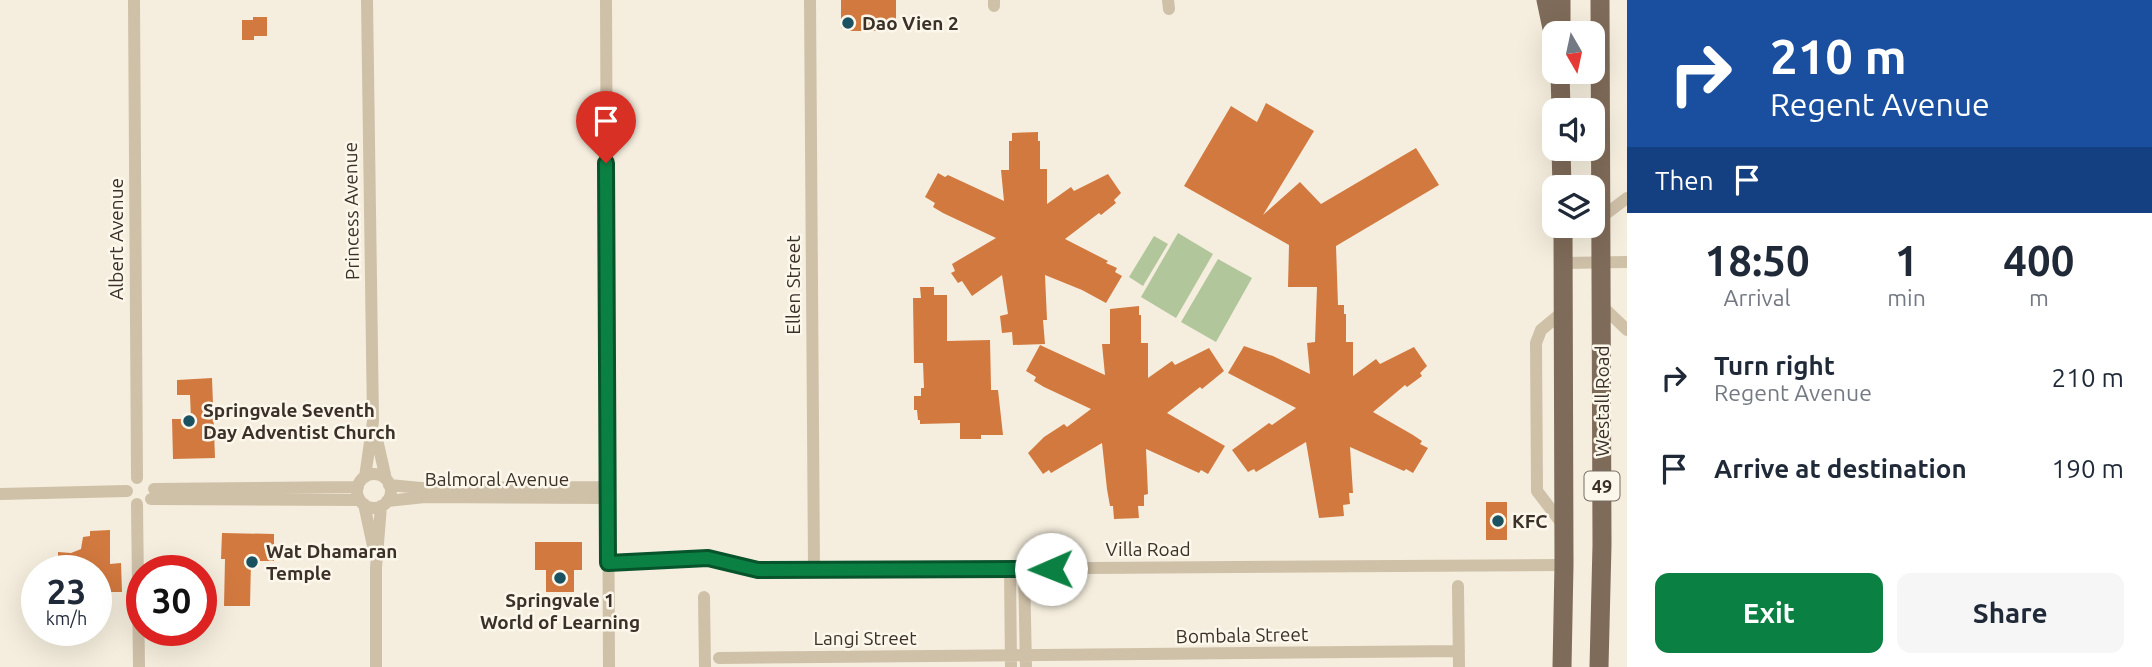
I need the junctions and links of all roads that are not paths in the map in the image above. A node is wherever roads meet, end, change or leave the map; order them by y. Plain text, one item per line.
1 (134, 0) edge
2 (367, 0) edge
3 (606, 0) edge
4 (810, 0) edge
5 (1546, 0) edge
6 (1561, 0) edge
7 (1603, 4) edge
8 (1550, 21) edge
9 (1561, 21) edge
10 (1600, 175) edge
11 (1627, 198) edge
12 (1605, 215) edge
13 (1563, 238) edge
14 (1600, 238) edge
15 (1601, 262) junction
16 (1627, 262) edge
17 (1563, 263) junction
18 (1601, 305) junction
19 (1564, 311) junction
20 (1627, 330) edge
21 (373, 421) junction
22 (137, 478) junction
23 (388, 482) junction
24 (127, 491) junction
25 (362, 492) junction
26 (607, 493) junction
27 (0, 494) edge
28 (153, 494) junction
29 (137, 504) junction
30 (384, 504) junction
31 (1564, 526) junction
32 (608, 563) junction
33 (1564, 565) junction
34 (376, 568) junction
35 (1010, 569) junction
36 (1024, 569) junction
37 (814, 570) junction
38 (1458, 586) dead end
39 (704, 597) dead end
40 (1459, 651) junction
41 (719, 658) dead end
42 (1026, 661) edge
43 (1012, 662) edge
44 (139, 667) edge
45 (376, 667) edge
46 (609, 667) edge
47 (705, 667) edge
48 (1459, 667) edge
49 (1562, 667) edge
50 (1599, 667) edge

1 - 22 street, Albert Avenue
2 - 21 street, Princess Avenue
3 - 26 street
4 - 37 street, Ellen Street
5 - 8 main road
6 - 9 main road
7 - 10 main road, Westall Road / 49
11 - 12 street
13 - 17 main road, Westall Road / 49
14 - 15 main road, Westall Road / 49
15 - 16 street
15 - 17 street
15 - 18 main road, Westall Road / 49
17 - 19 main road, Westall Road / 49
18 - 20 street
18 - 50 main road, Westall Road / 49
19 - 31 main road, Westall Road / 49
19 - 31 street
21 - 23 street, Princess Avenue
21 - 25 street, Princess Avenue
22 - 24 street
22 - 28 street
23 - 25 street
23 - 26 street, Balmoral Avenue
23 - 30 street
24 - 27 street
24 - 29 street
25 - 28 street
25 - 30 street
25 - 34 street, Princess Avenue
26 - 30 street, Balmoral Avenue
26 - 32 street
28 - 29 street
29 - 44 street
30 - 34 street, Princess Avenue
31 - 33 main road, Westall Road / 49
32 - 37 street, Villa Road
32 - 46 street
33 - 36 street, Villa Road
33 - 49 main road, Westall Road / 49
34 - 45 street, Princess Avenue
35 - 36 street, Villa Road
35 - 37 street, Villa Road
35 - 43 street
36 - 42 street
38 - 40 street
39 - 47 street
40 - 42 street, Bombala Street
40 - 48 street
41 - 43 street, Langi Street
42 - 43 street, Bombala Street

